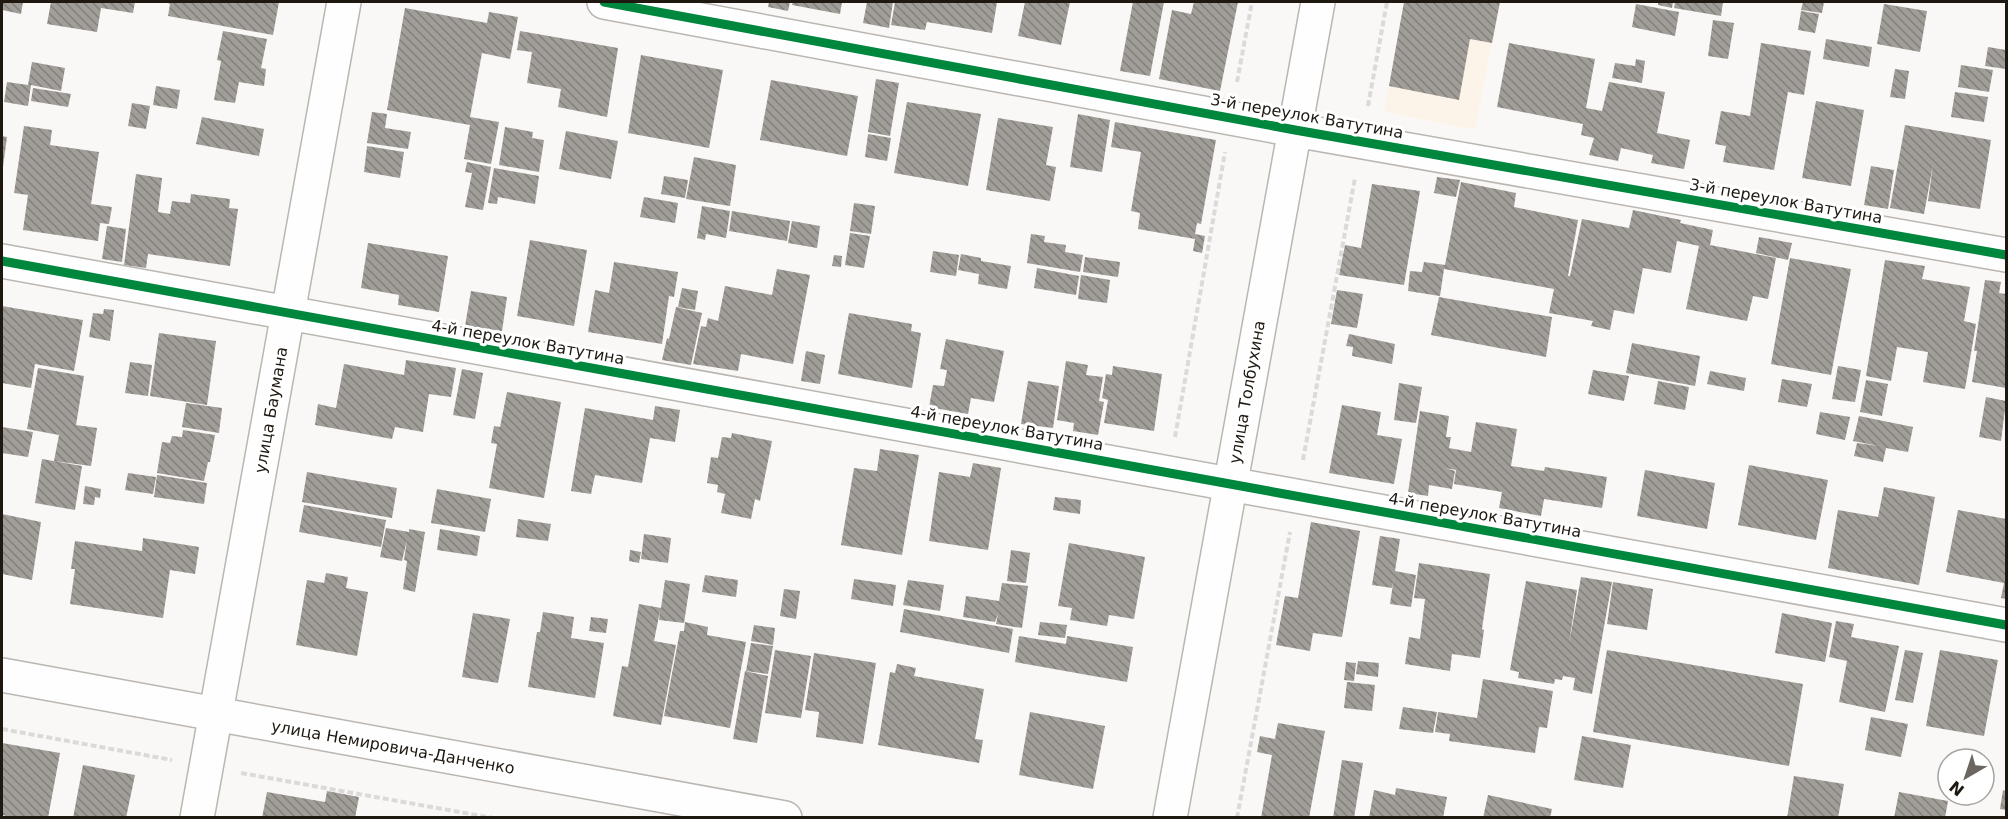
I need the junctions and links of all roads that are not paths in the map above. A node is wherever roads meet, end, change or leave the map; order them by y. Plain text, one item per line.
1 (344, 2) edge
2 (604, 2) edge
3 (1318, 2) edge
4 (1295, 130) junction
5 (2007, 255) edge
6 (2, 261) edge
7 (288, 313) junction
8 (1230, 484) junction
9 (2007, 625) edge
10 (2, 675) edge
11 (216, 715) junction
12 (197, 818) edge
13 (785, 818) edge
14 (1170, 818) edge

1 - 7 street, улица Баумана
2 - 4 street, 3-й переулок Ватутина
3 - 4 street, улица Толбухина
4 - 5 street, 3-й переулок Ватутина
4 - 8 street, улица Толбухина
6 - 7 street, 4-й переулок Ватутина
7 - 8 street, 4-й переулок Ватутина
7 - 11 street, улица Баумана
8 - 9 street, 4-й переулок Ватутина
8 - 14 street, улица Толбухина
10 - 11 street, улица Немировича-Данченко
11 - 12 street, улица Баумана
11 - 13 street, улица Немировича-Данченко

